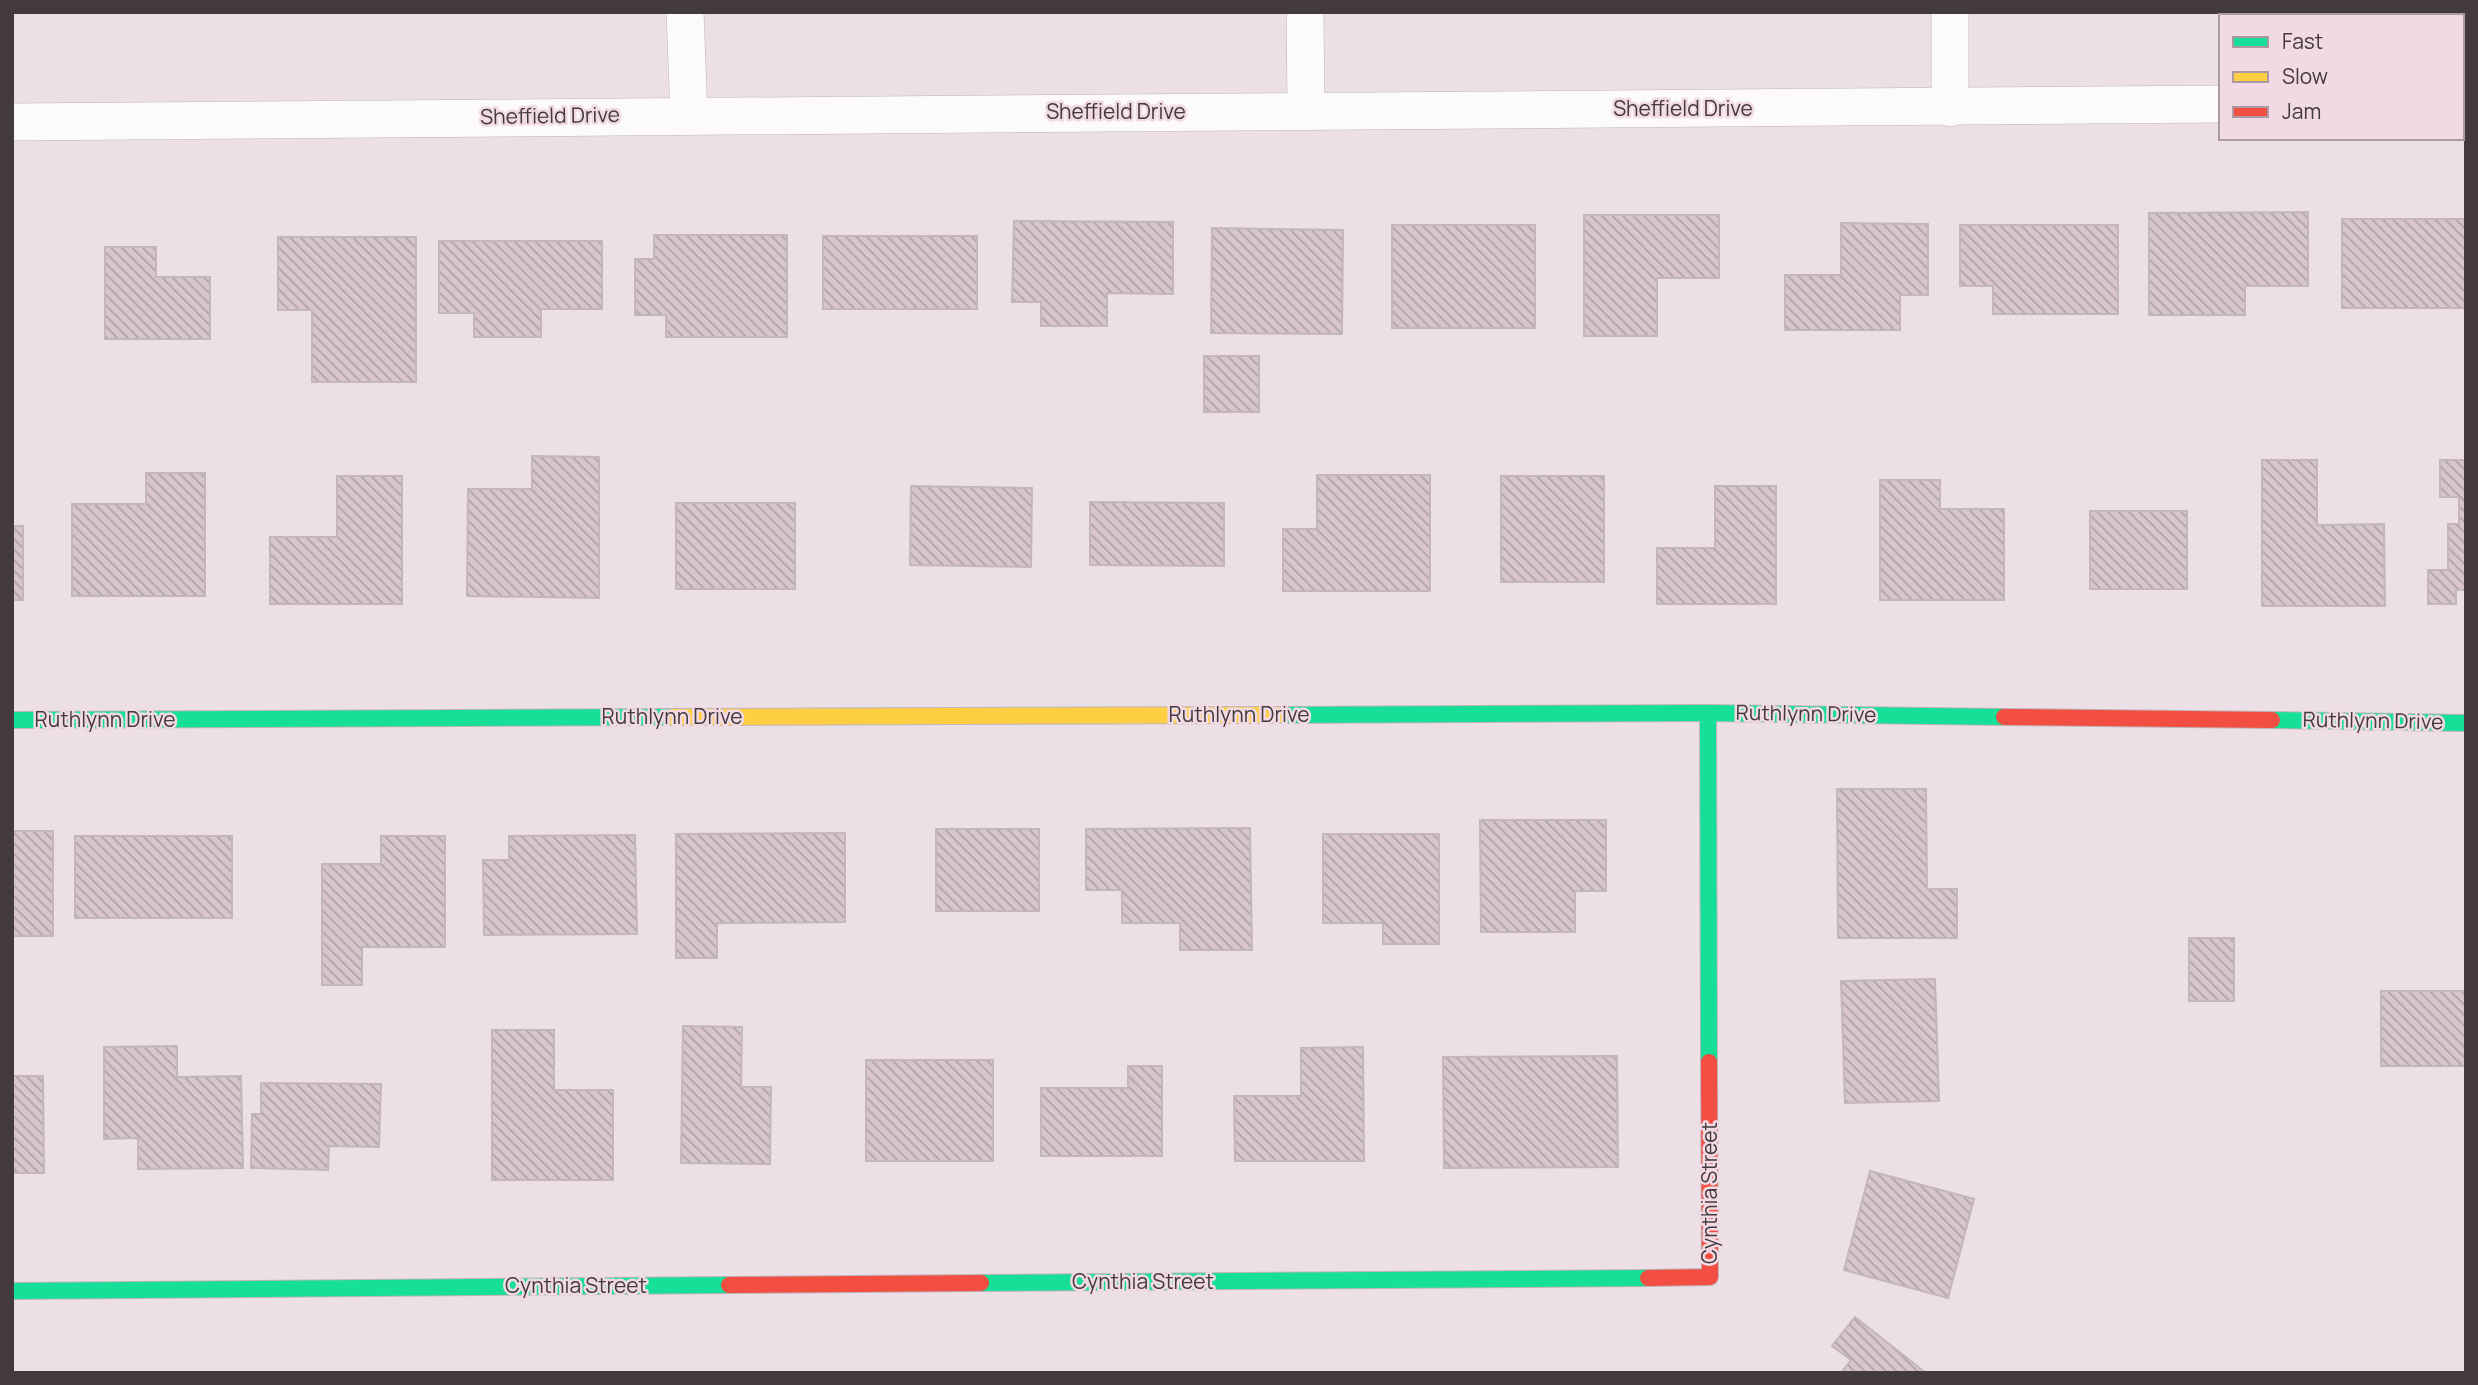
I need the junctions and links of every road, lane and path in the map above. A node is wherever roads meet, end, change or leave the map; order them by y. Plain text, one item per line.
1 (685, 12) edge
2 (1305, 12) edge
3 (1950, 12) edge
4 (2219, 104) edge
5 (1950, 108) junction
6 (1306, 110) junction
7 (689, 114) junction
8 (12, 122) edge
9 (1707, 713) junction
10 (12, 720) edge
11 (2466, 723) edge
12 (12, 1291) edge

1 - 7 street
2 - 6 street
3 - 5 street
4 - 5 street, Sheffield Drive
5 - 6 street, Sheffield Drive
6 - 7 street, Sheffield Drive
7 - 8 street, Sheffield Drive
9 - 10 street, Ruthlynn Drive
9 - 11 street, Ruthlynn Drive
9 - 12 street, Cynthia Street

